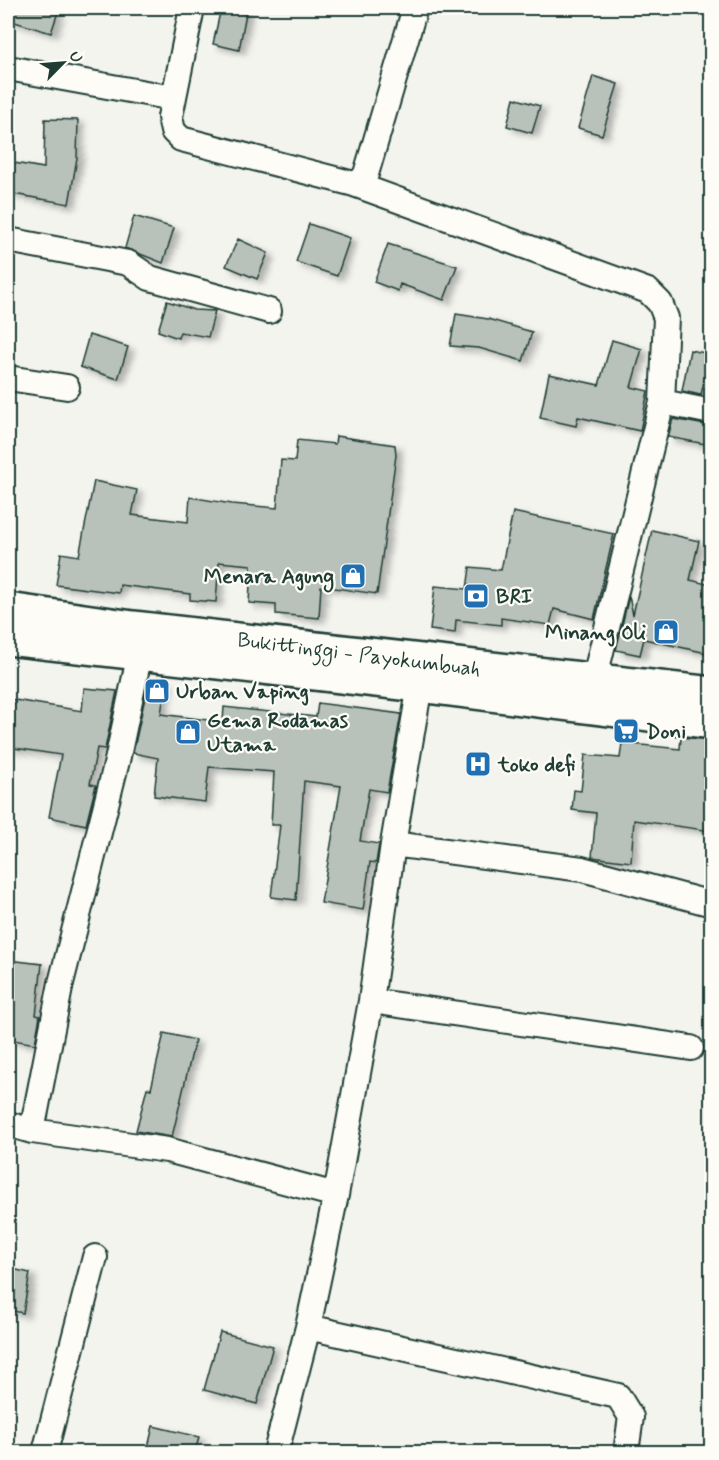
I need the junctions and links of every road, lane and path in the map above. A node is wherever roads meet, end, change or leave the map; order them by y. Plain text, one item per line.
1 (192, 8) edge
2 (415, 8) edge
3 (8, 68) edge
4 (173, 98) junction
5 (354, 184) junction
6 (8, 240) edge
7 (268, 311) dead end
8 (8, 378) edge
9 (67, 387) dead end
10 (662, 402) junction
11 (711, 412) edge
12 (8, 610) edge
13 (8, 638) edge
14 (140, 653) junction
15 (594, 681) junction
16 (420, 685) junction
17 (711, 694) edge
18 (711, 722) edge
19 (393, 844) junction
20 (711, 904) edge
21 (371, 1001) junction
22 (691, 1048) dead end
23 (8, 1124) edge
24 (32, 1131) junction
25 (336, 1195) junction
26 (95, 1257) dead end
27 (308, 1327) junction
28 (45, 1452) edge
29 (276, 1452) edge
30 (626, 1452) edge

1 - 4 street
2 - 5 street
3 - 4 street
4 - 5 street
5 - 10 street
6 - 7 street
8 - 9 street
10 - 11 street
10 - 15 street
12 - 15 highway, Bukittinggi - Payokumbuah
13 - 14 highway, Bukittinggi - Payokumbuah
14 - 16 highway, Bukittinggi - Payokumbuah
14 - 24 street
15 - 17 highway, Bukittinggi - Payokumbuah
16 - 18 highway, Bukittinggi - Payokumbuah
16 - 19 street
19 - 20 street
19 - 21 street
21 - 22 street
21 - 25 street
23 - 24 street
24 - 25 street
25 - 27 street
26 - 28 street
27 - 29 street
27 - 30 street

